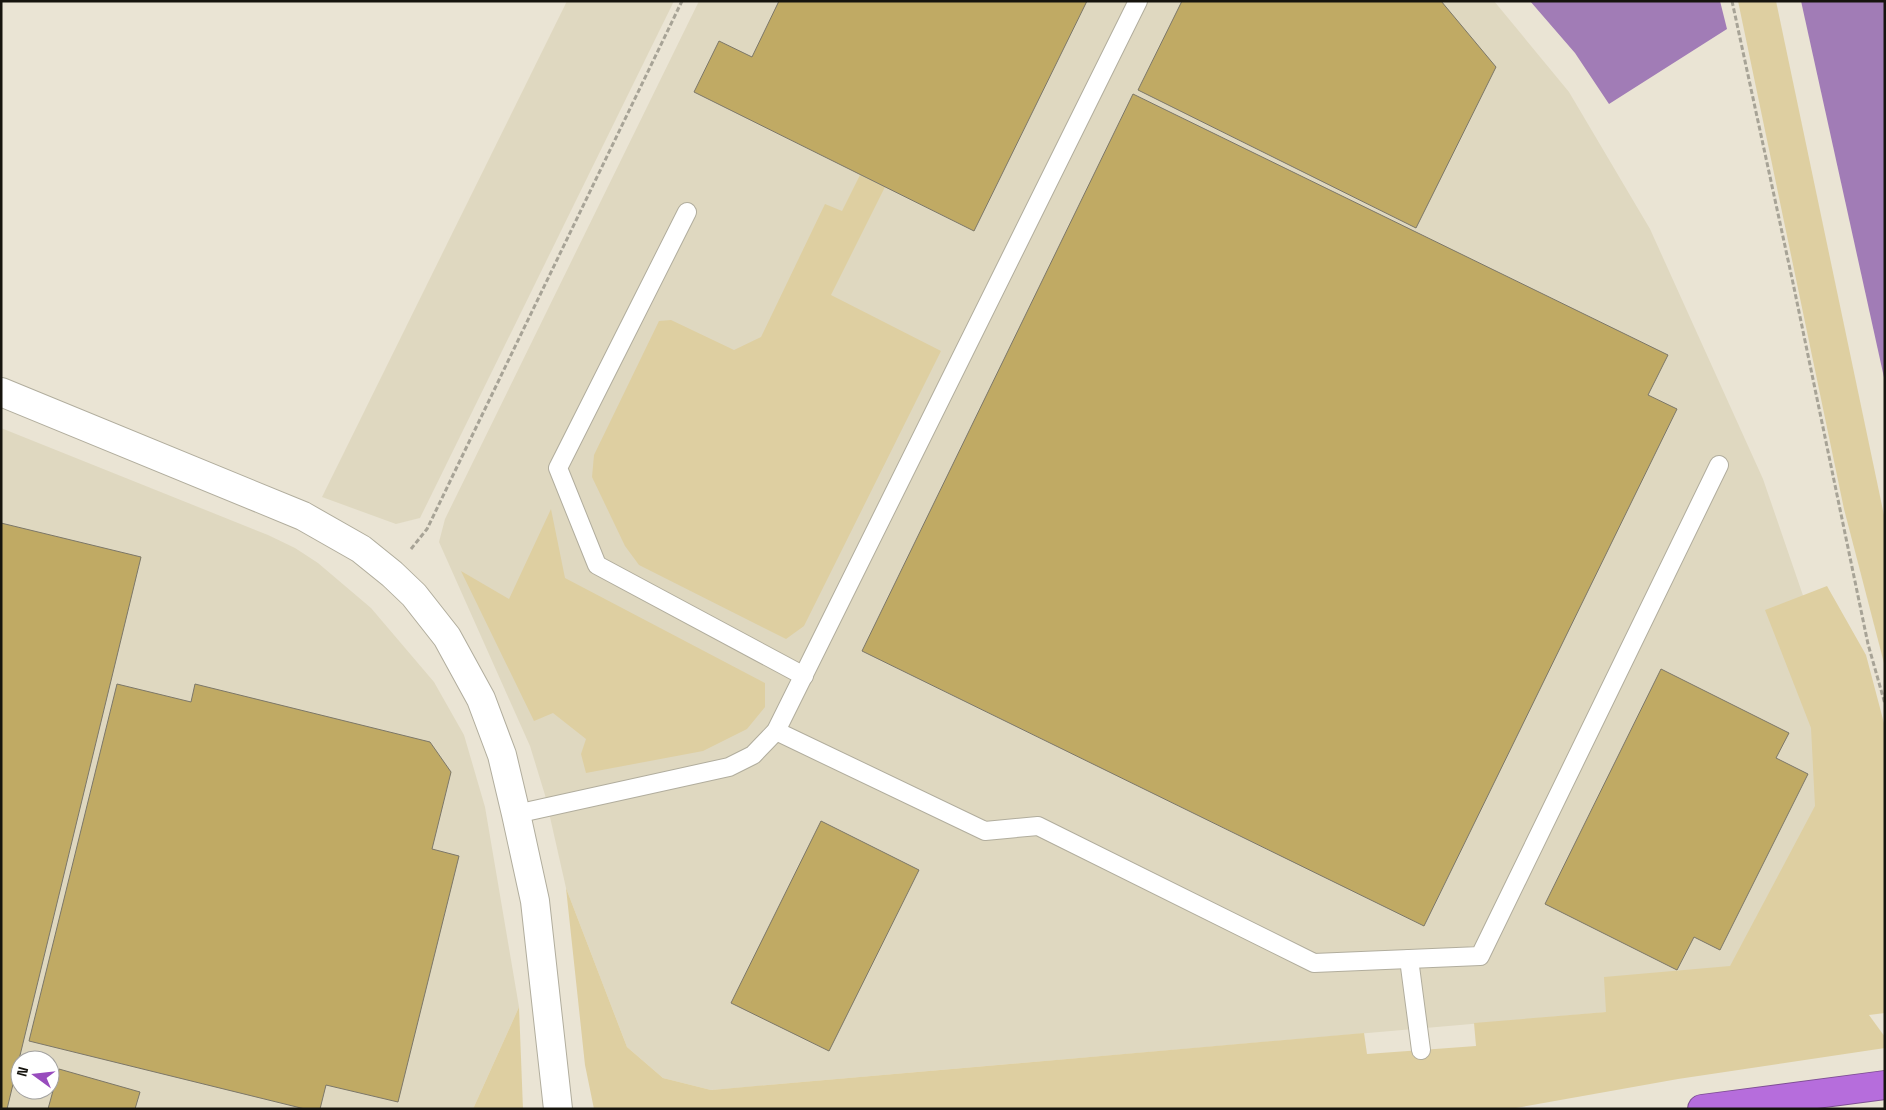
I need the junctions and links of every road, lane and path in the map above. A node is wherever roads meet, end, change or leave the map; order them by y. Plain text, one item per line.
1 (682, 1) edge
2 (1138, 1) edge
3 (1732, 1) edge
4 (687, 212) dead end
5 (1, 392) edge
6 (1719, 465) dead end
7 (392, 574) junction
8 (804, 676) junction
9 (1885, 704) edge
10 (776, 731) junction
11 (516, 814) junction
12 (1409, 959) junction
13 (1421, 1050) dead end
14 (1885, 1085) edge
15 (558, 1109) edge
16 (1702, 1109) edge

1 - 7 path
2 - 8 lane
3 - 9 path
4 - 8 lane
5 - 7 street
6 - 12 lane
7 - 11 street
8 - 10 lane
10 - 11 lane
10 - 12 lane
11 - 15 street
12 - 13 lane
14 - 16 highway

